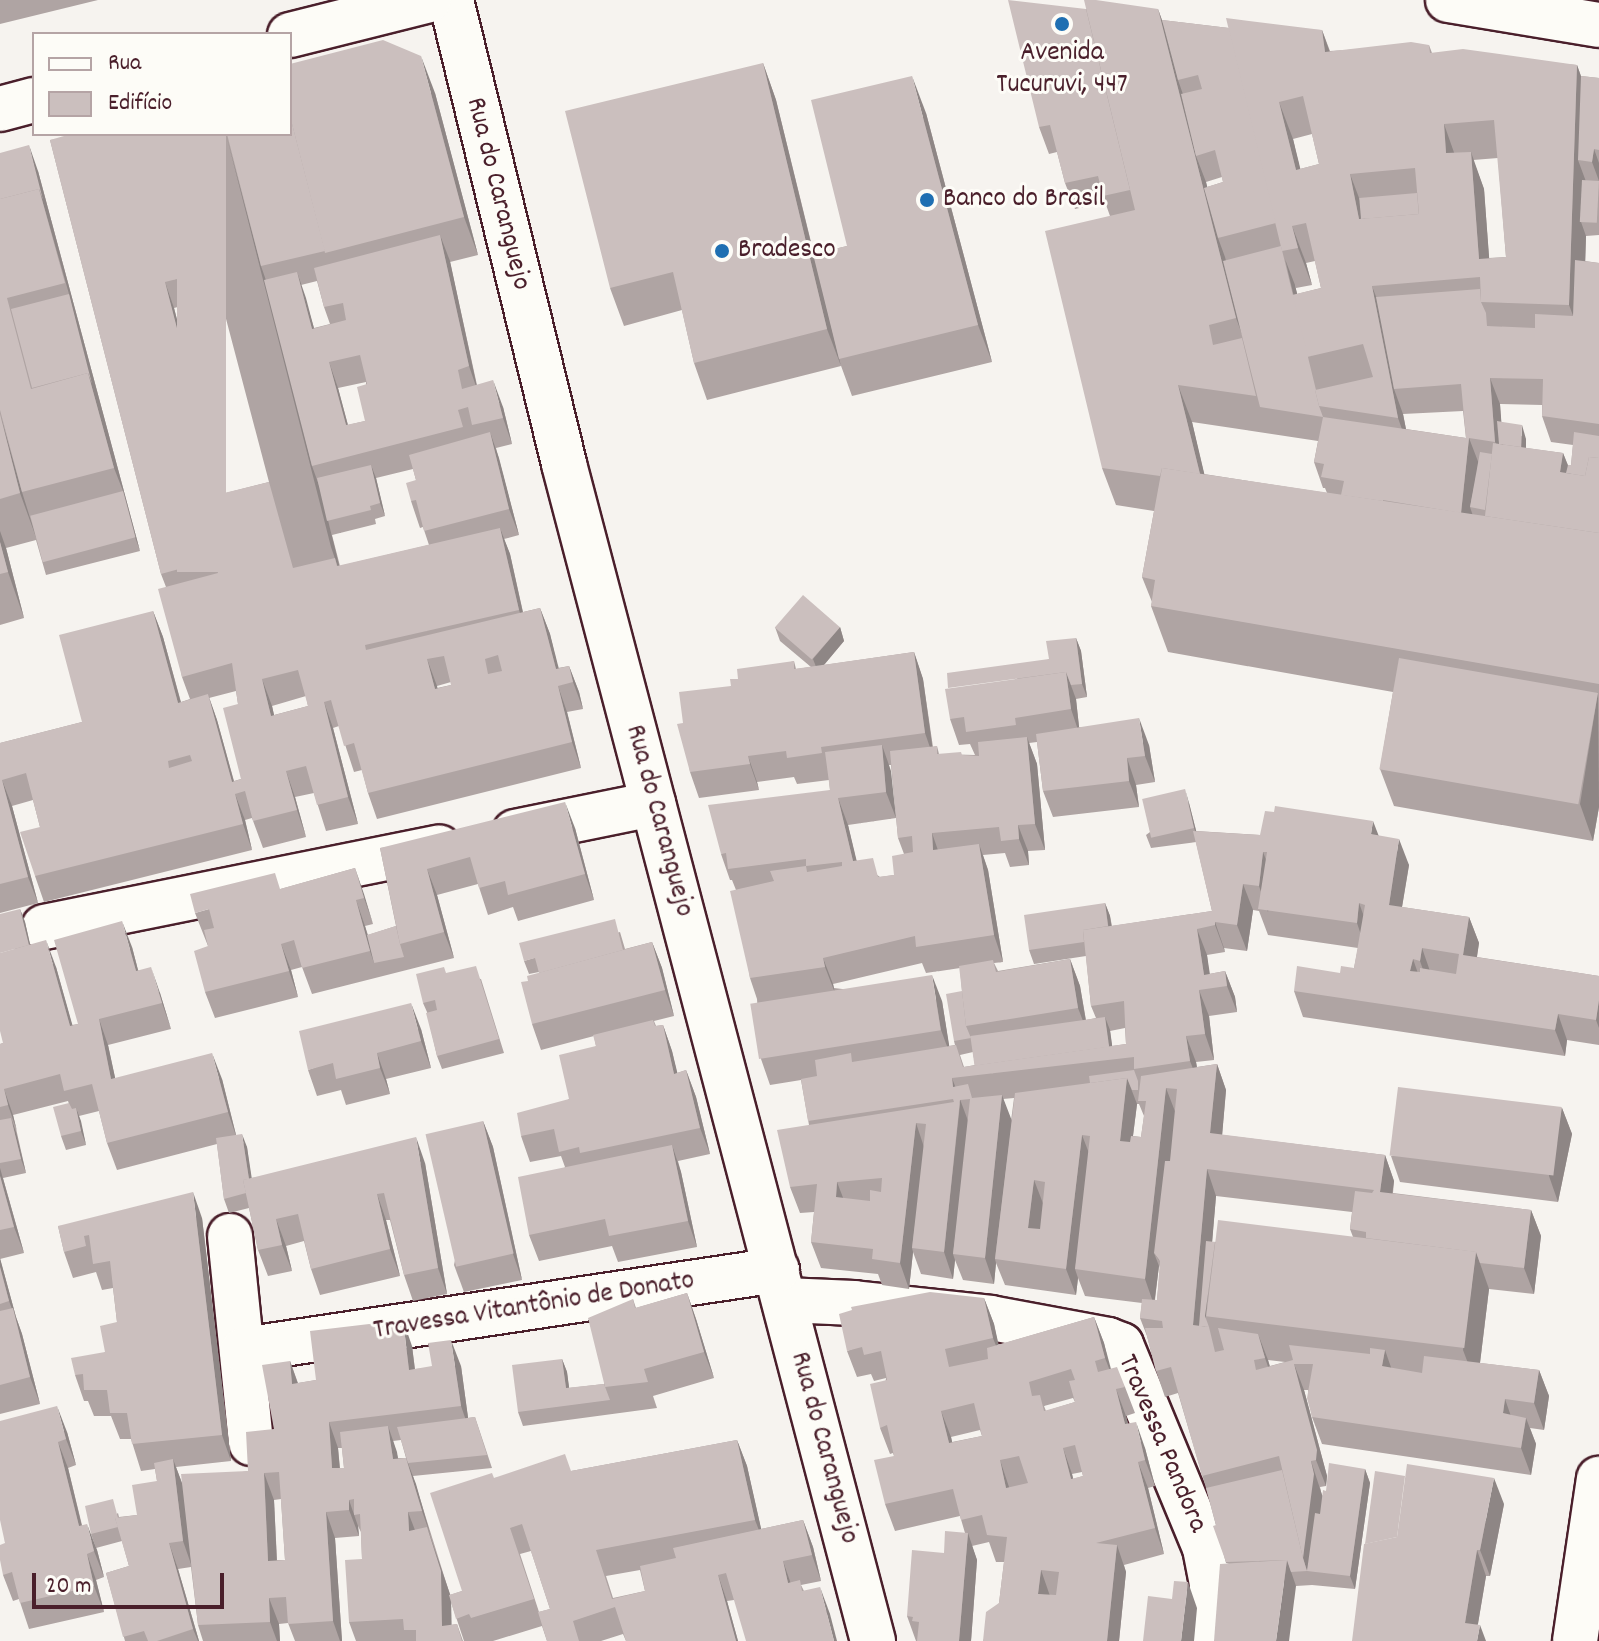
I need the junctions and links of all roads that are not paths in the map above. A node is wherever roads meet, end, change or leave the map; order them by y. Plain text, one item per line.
1 (429, 0) edge
2 (451, 0) edge
3 (1448, 0) edge
4 (1599, 25) edge
5 (292, 34) edge
6 (32, 101) edge
7 (0, 109) edge
8 (653, 804) junction
9 (44, 927) dead end
10 (230, 1236) dead end
11 (780, 1285) junction
12 (243, 1350) junction
13 (251, 1443) edge
14 (1599, 1479) edge
15 (873, 1641) edge
16 (1210, 1641) edge
17 (1575, 1641) edge

1 - 5 street
2 - 8 street, Rua do Caranguejo
3 - 4 street
6 - 7 street
8 - 9 street
8 - 11 street, Rua do Caranguejo
10 - 12 street
11 - 12 street, Travessa Vitantônio de Donato
11 - 15 street, Rua do Caranguejo
11 - 16 street, Travessa Pandora
12 - 13 street
14 - 17 street

